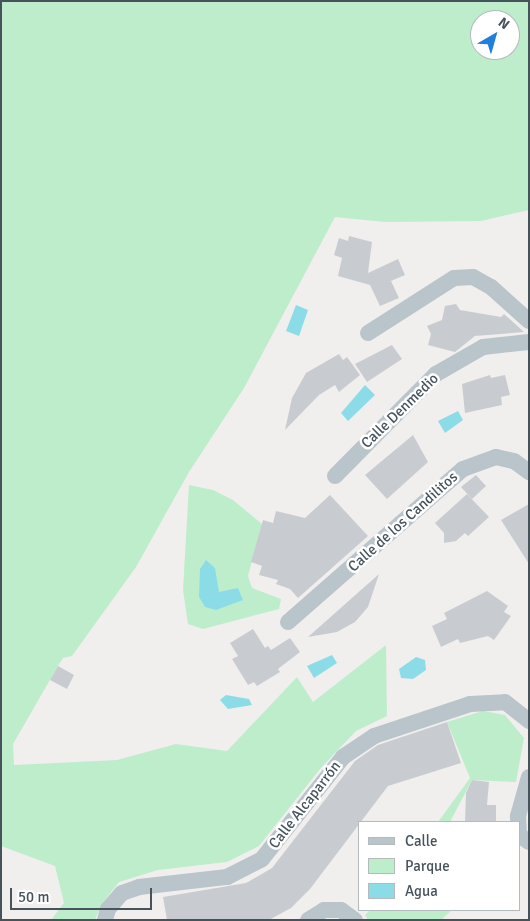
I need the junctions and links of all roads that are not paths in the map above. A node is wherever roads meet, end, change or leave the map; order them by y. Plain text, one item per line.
1 (529, 322) edge
2 (368, 332) dead end
3 (529, 342) edge
4 (529, 472) edge
5 (335, 476) dead end
6 (288, 622) dead end
7 (529, 720) edge
8 (529, 777) edge
9 (518, 821) edge
10 (106, 914) edge
11 (308, 920) edge
12 (355, 920) edge

1 - 2 street
3 - 5 street, Calle Denmedio
4 - 6 street, Calle de los Candilitos
7 - 10 street, Calle Alcaparrón
8 - 9 street
11 - 12 street

